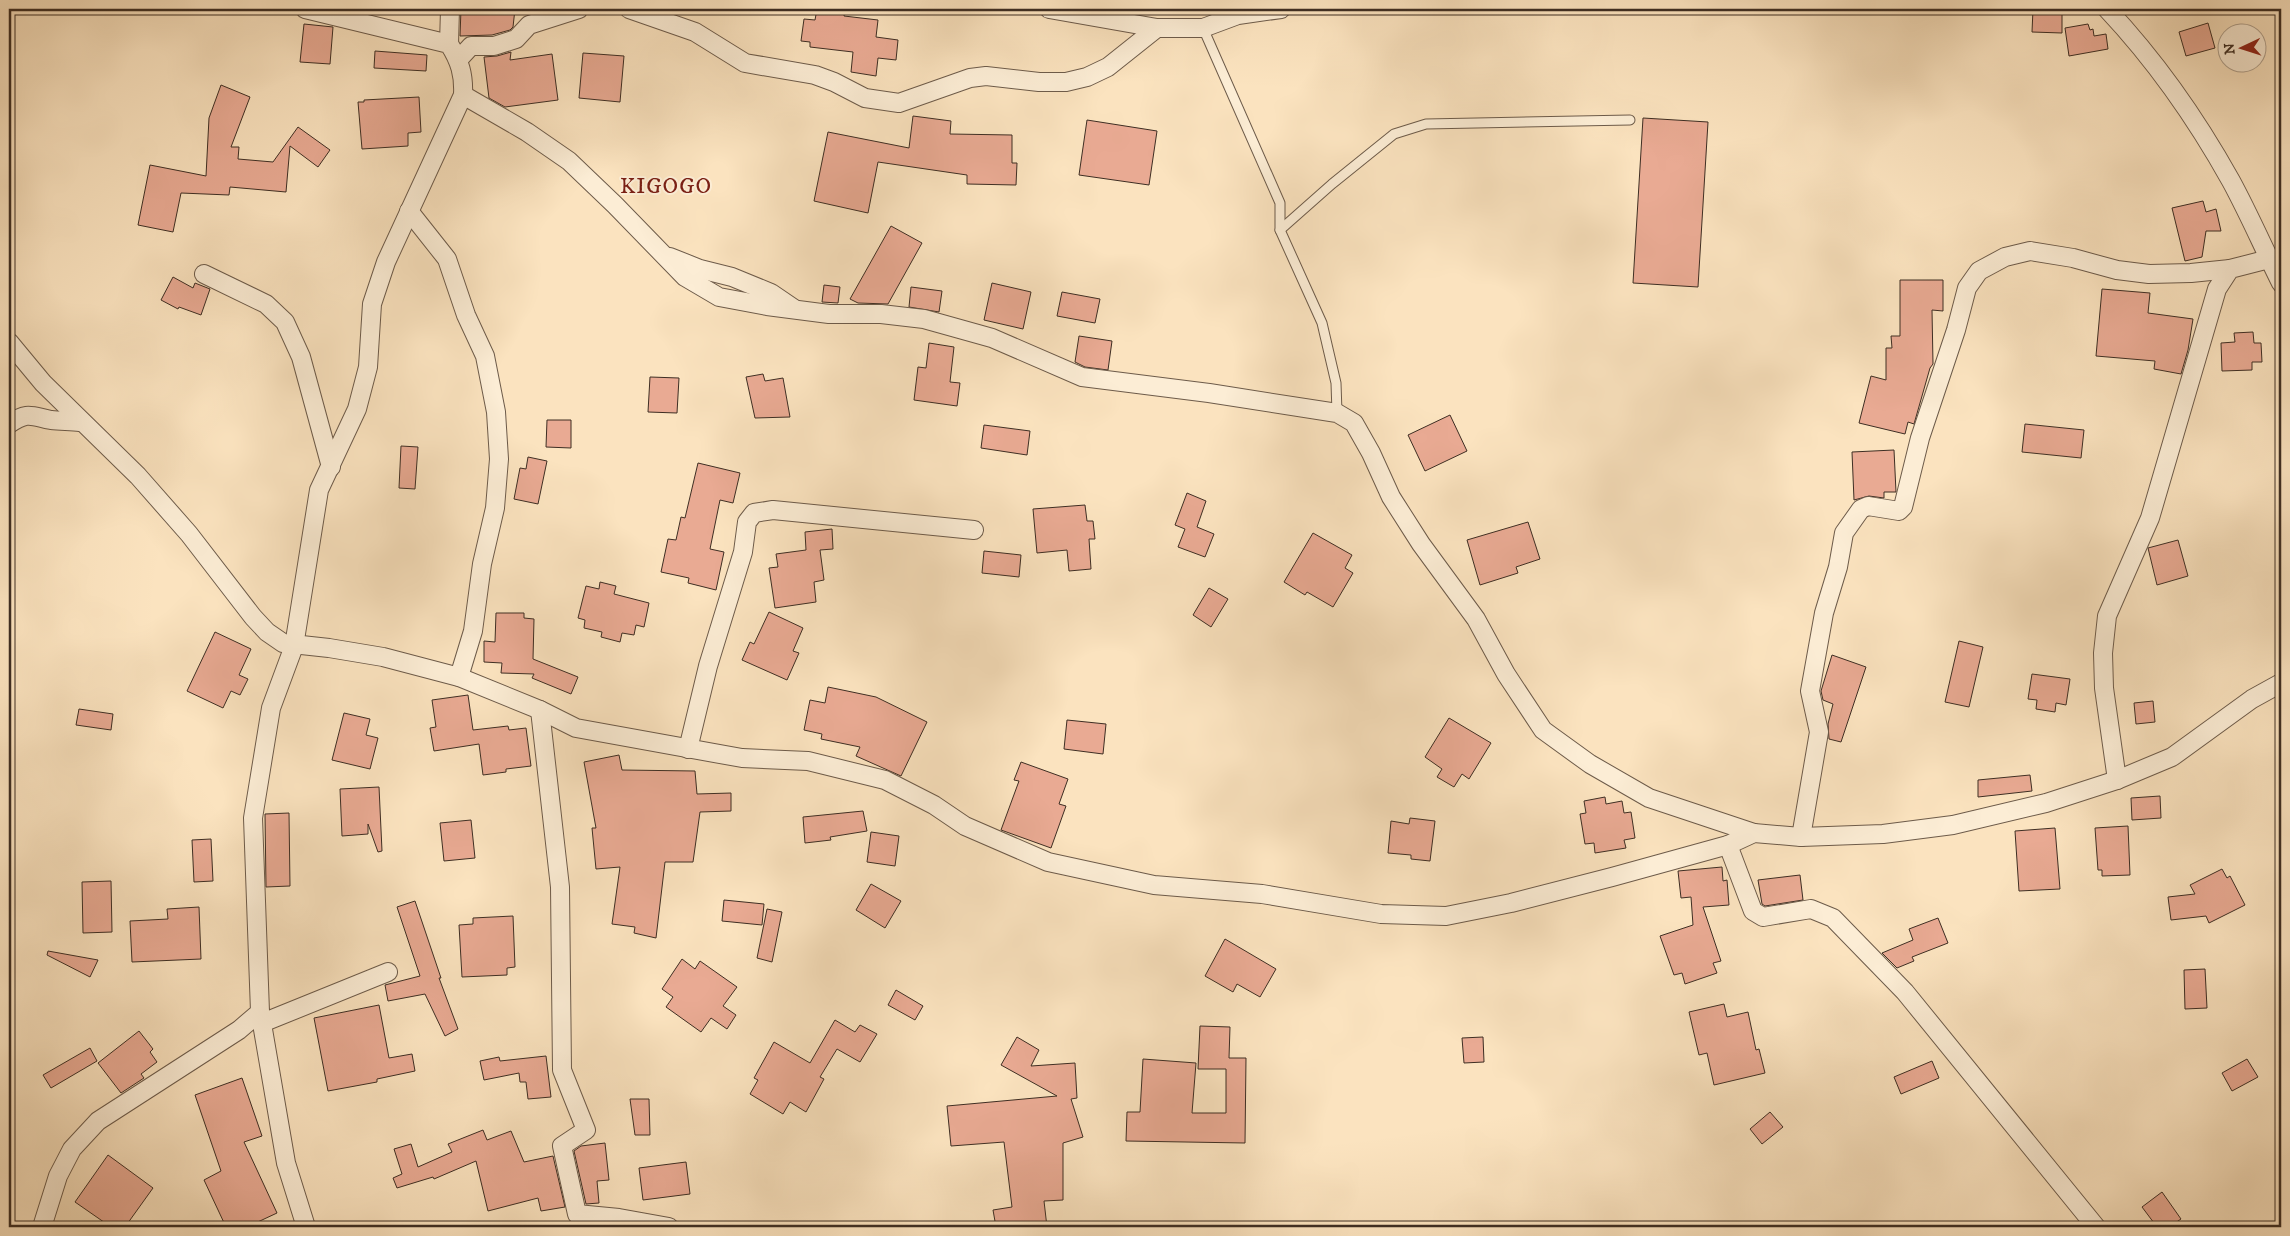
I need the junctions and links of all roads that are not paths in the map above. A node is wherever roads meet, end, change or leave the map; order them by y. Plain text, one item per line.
1 (305, 9) edge
2 (450, 9) edge
3 (579, 9) edge
4 (629, 9) edge
5 (1050, 9) edge
6 (1281, 9) edge
7 (2107, 9) edge
8 (1157, 28) junction
9 (1202, 28) junction
10 (449, 44) junction
11 (459, 59) junction
12 (463, 95) junction
13 (1630, 120) dead end
14 (409, 212) junction
15 (1280, 230) junction
16 (2269, 259) junction
17 (2230, 268) junction
18 (204, 274) dead end
19 (2281, 283) edge
20 (9, 342) edge
21 (1337, 413) junction
22 (80, 422) junction
23 (9, 424) edge
24 (331, 467) junction
25 (974, 530) dead end
26 (294, 646) junction
27 (458, 677) junction
28 (2281, 682) edge
29 (540, 710) junction
30 (688, 749) junction
31 (2117, 780) junction
32 (1754, 833) junction
33 (1801, 837) junction
34 (1728, 845) junction
35 (388, 972) dead end
36 (261, 1017) junction
37 (42, 1227) edge
38 (306, 1227) edge
39 (669, 1227) edge
40 (2096, 1227) edge

1 - 10 street
2 - 10 street
3 - 11 street
4 - 8 street
5 - 8 street
6 - 9 street
7 - 16 street
8 - 9 street
9 - 15 lane
10 - 11 street
11 - 12 street
12 - 14 street
12 - 21 street
13 - 15 lane
14 - 24 street
14 - 27 street
15 - 21 lane
16 - 17 street
16 - 19 street
17 - 31 street
17 - 33 street
18 - 24 street
20 - 22 street
21 - 32 street
22 - 23 street
22 - 26 street
24 - 26 street
25 - 30 street
26 - 27 street
26 - 36 street
27 - 29 street
28 - 31 street
29 - 30 street
29 - 39 street
30 - 34 street
31 - 33 street
32 - 33 street
32 - 34 street
34 - 40 street
35 - 36 street
36 - 37 street
36 - 38 street

